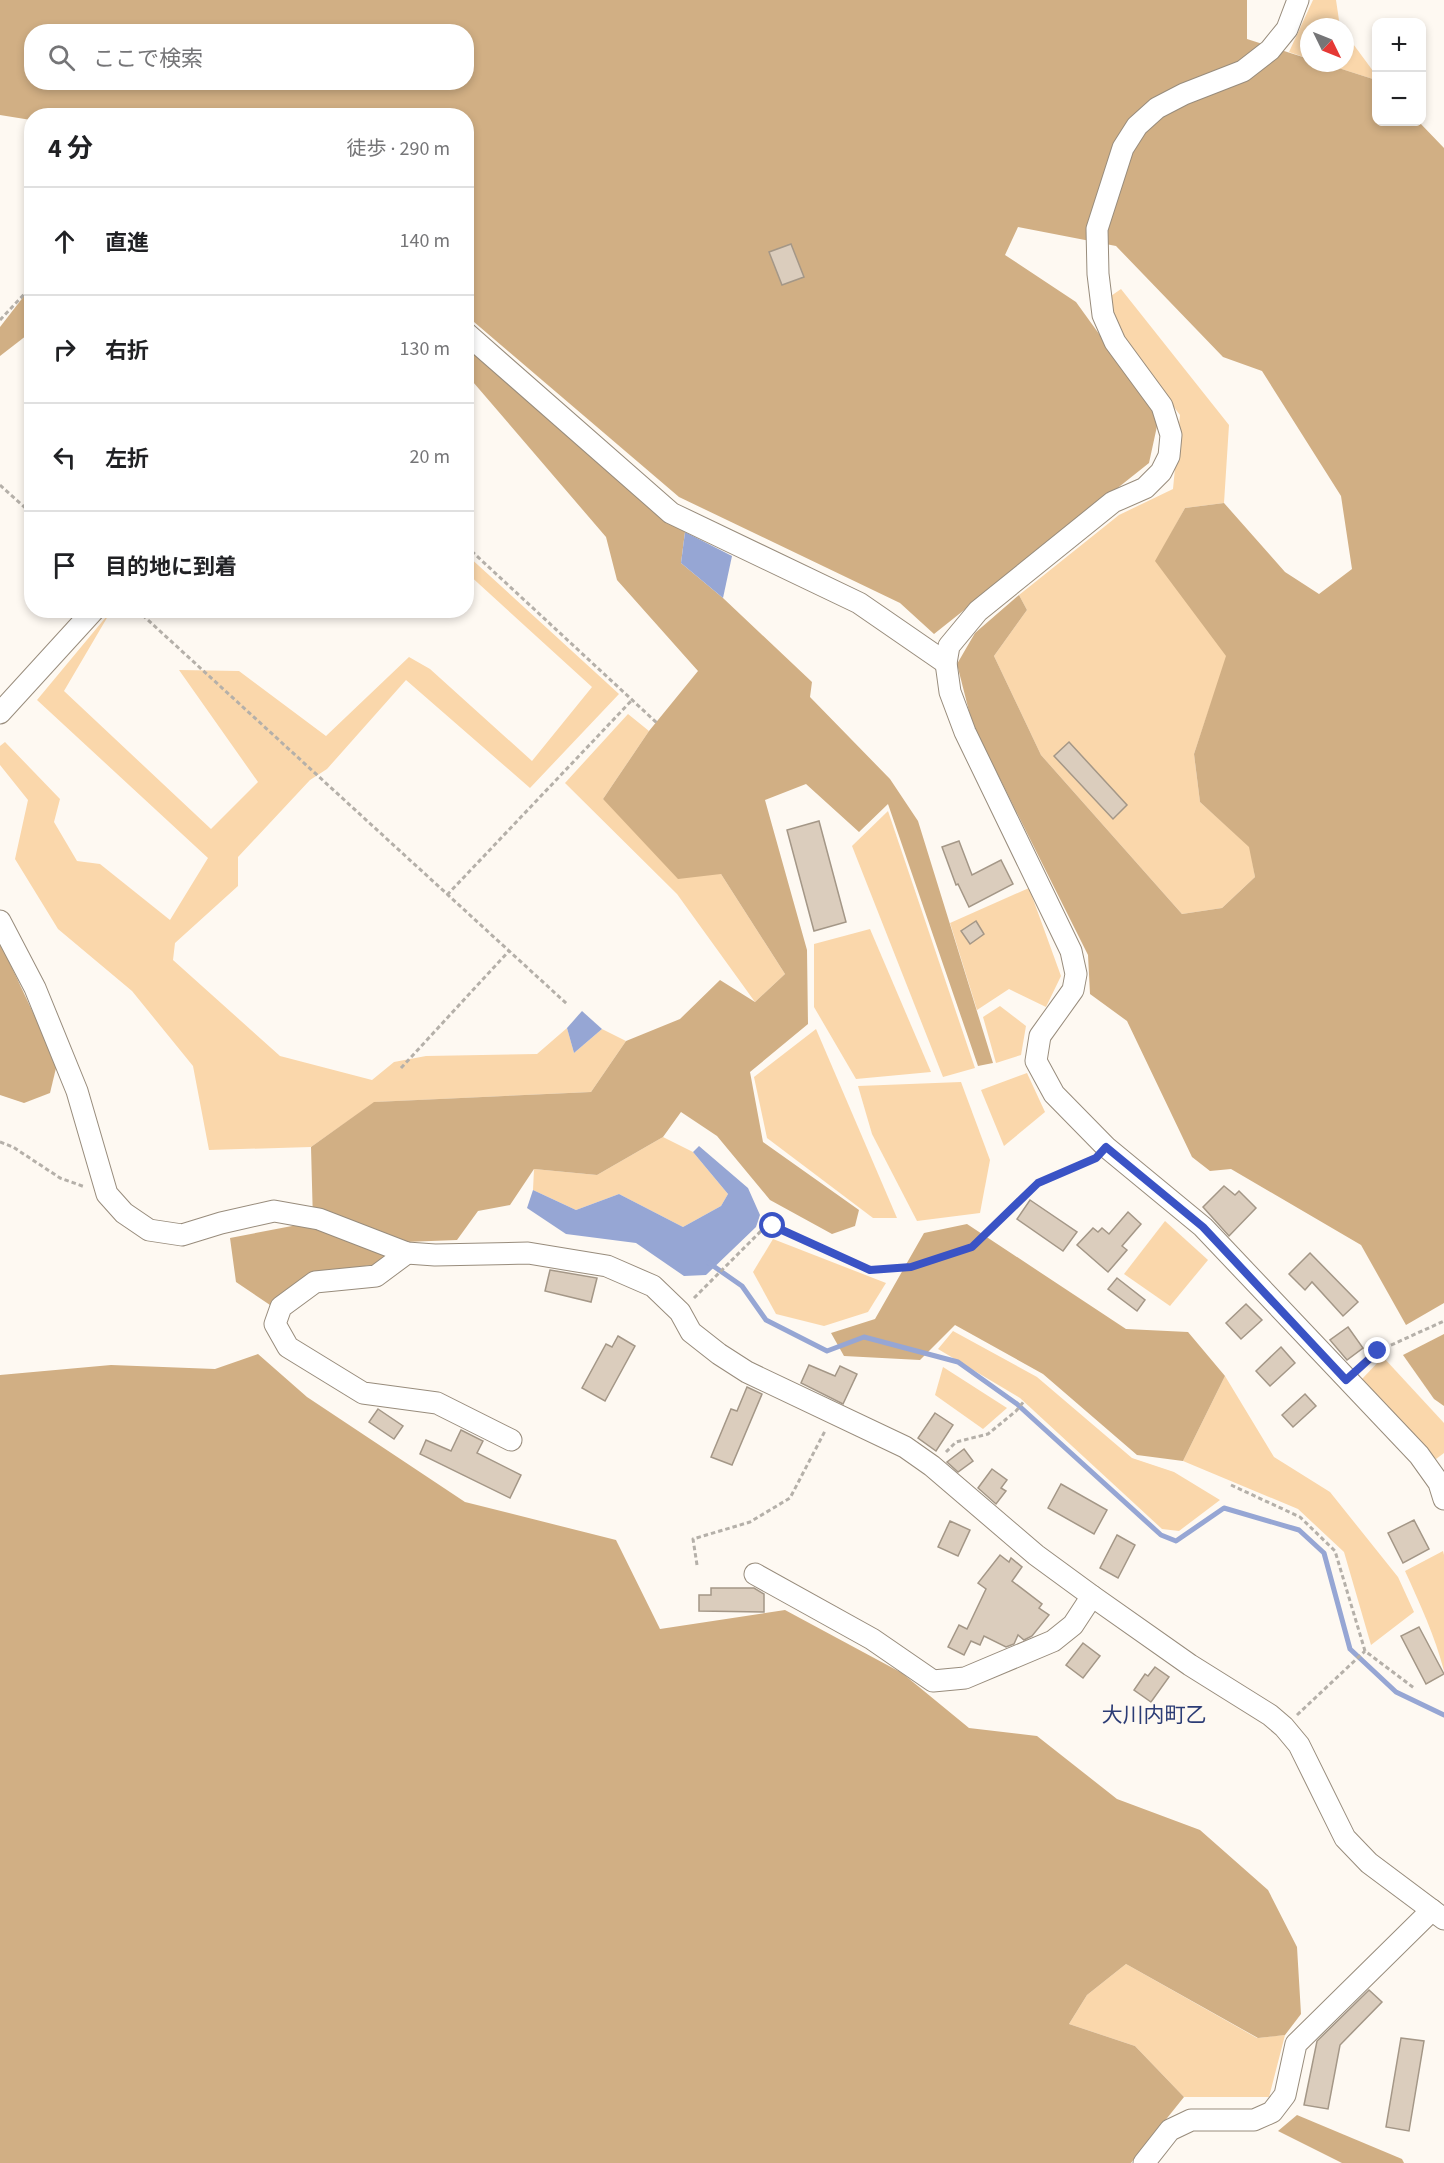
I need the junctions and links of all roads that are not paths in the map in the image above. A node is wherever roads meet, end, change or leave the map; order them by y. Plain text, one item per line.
1 (1298, 0) edge
2 (474, 340) edge
3 (87, 618) edge
4 (946, 663) junction
5 (0, 713) edge
6 (0, 921) edge
7 (407, 1253) junction
8 (511, 1440) dead end
9 (1444, 1499) edge
10 (754, 1574) dead end
11 (1092, 1596) junction
12 (1438, 1914) edge
13 (1144, 2163) edge

1 - 4 street
2 - 4 street
3 - 5 street
4 - 9 street
6 - 7 street
7 - 8 street
7 - 11 street
10 - 11 street
11 - 12 street
12 - 13 street

